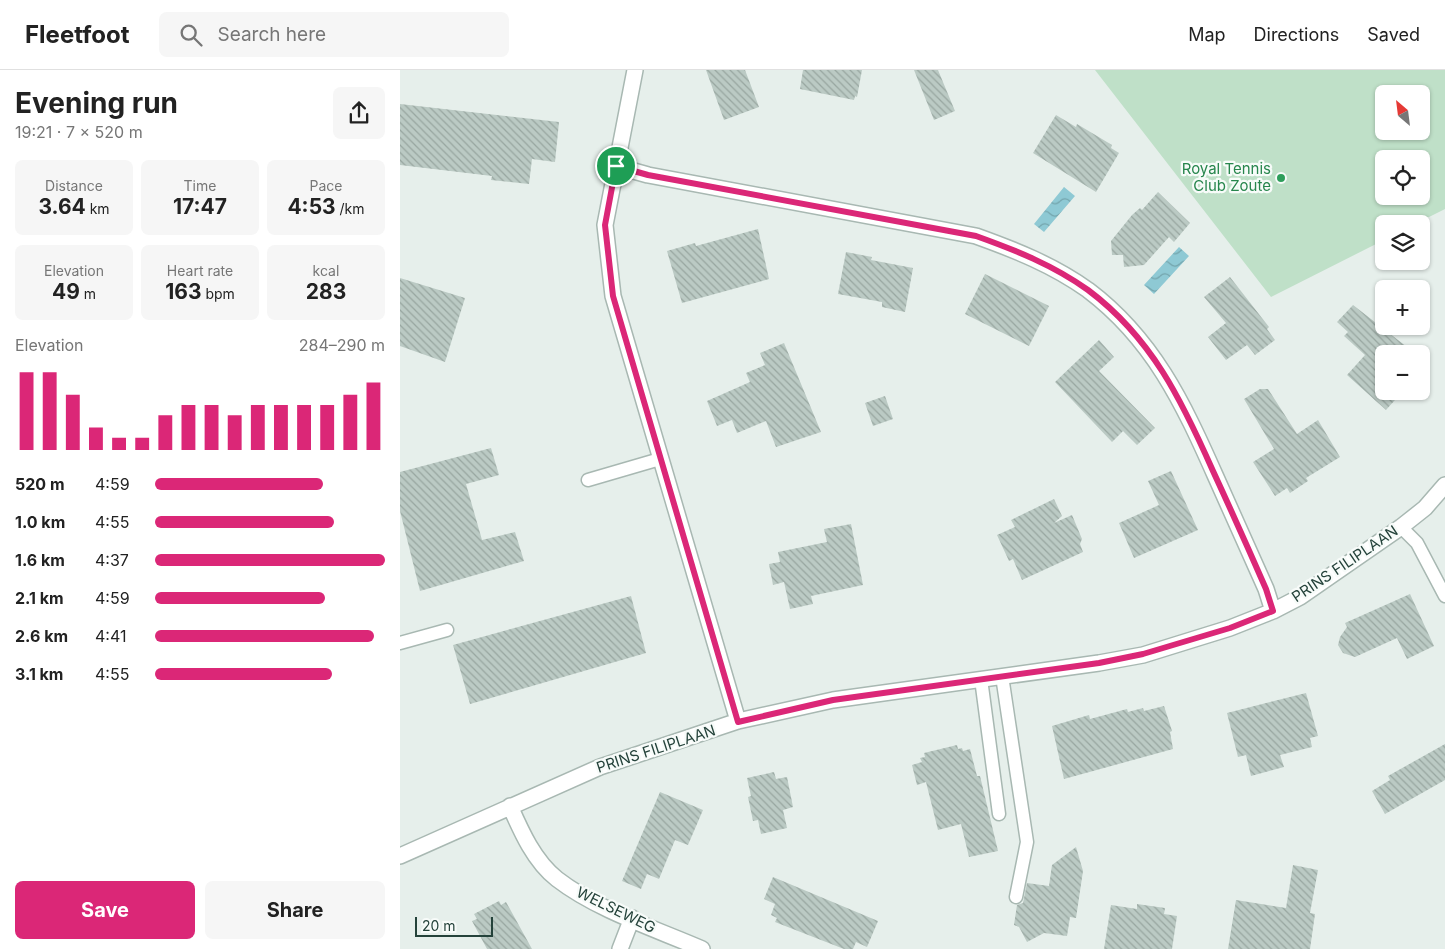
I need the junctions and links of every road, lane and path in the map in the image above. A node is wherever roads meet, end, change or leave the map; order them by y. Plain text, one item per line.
1 (635, 70) edge
2 (616, 166) junction
3 (660, 459) junction
4 (588, 480) dead end
5 (1445, 485) edge
6 (1402, 527) junction
7 (1445, 596) edge
8 (1273, 611) junction
9 (446, 630) dead end
10 (400, 643) edge
11 (1002, 676) junction
12 (981, 680) junction
13 (738, 722) junction
14 (510, 806) junction
15 (1000, 814) dead end
16 (400, 856) edge
17 (1016, 897) dead end
18 (632, 918) junction
19 (620, 949) edge
20 (702, 949) edge

1 - 2 street
2 - 3 street
2 - 8 street
3 - 4 lane
3 - 13 street
5 - 6 street, PRINS FILIPLAAN
6 - 7 lane
6 - 8 street, PRINS FILIPLAAN
8 - 11 street, PRINS FILIPLAAN
9 - 10 lane
11 - 12 street, PRINS FILIPLAAN
11 - 17 lane
12 - 13 street, PRINS FILIPLAAN
12 - 15 lane
13 - 14 street, PRINS FILIPLAAN
14 - 16 street, PRINS FILIPLAAN
14 - 18 street, WELSEWEG
18 - 19 street
18 - 20 street, WELSEWEG

